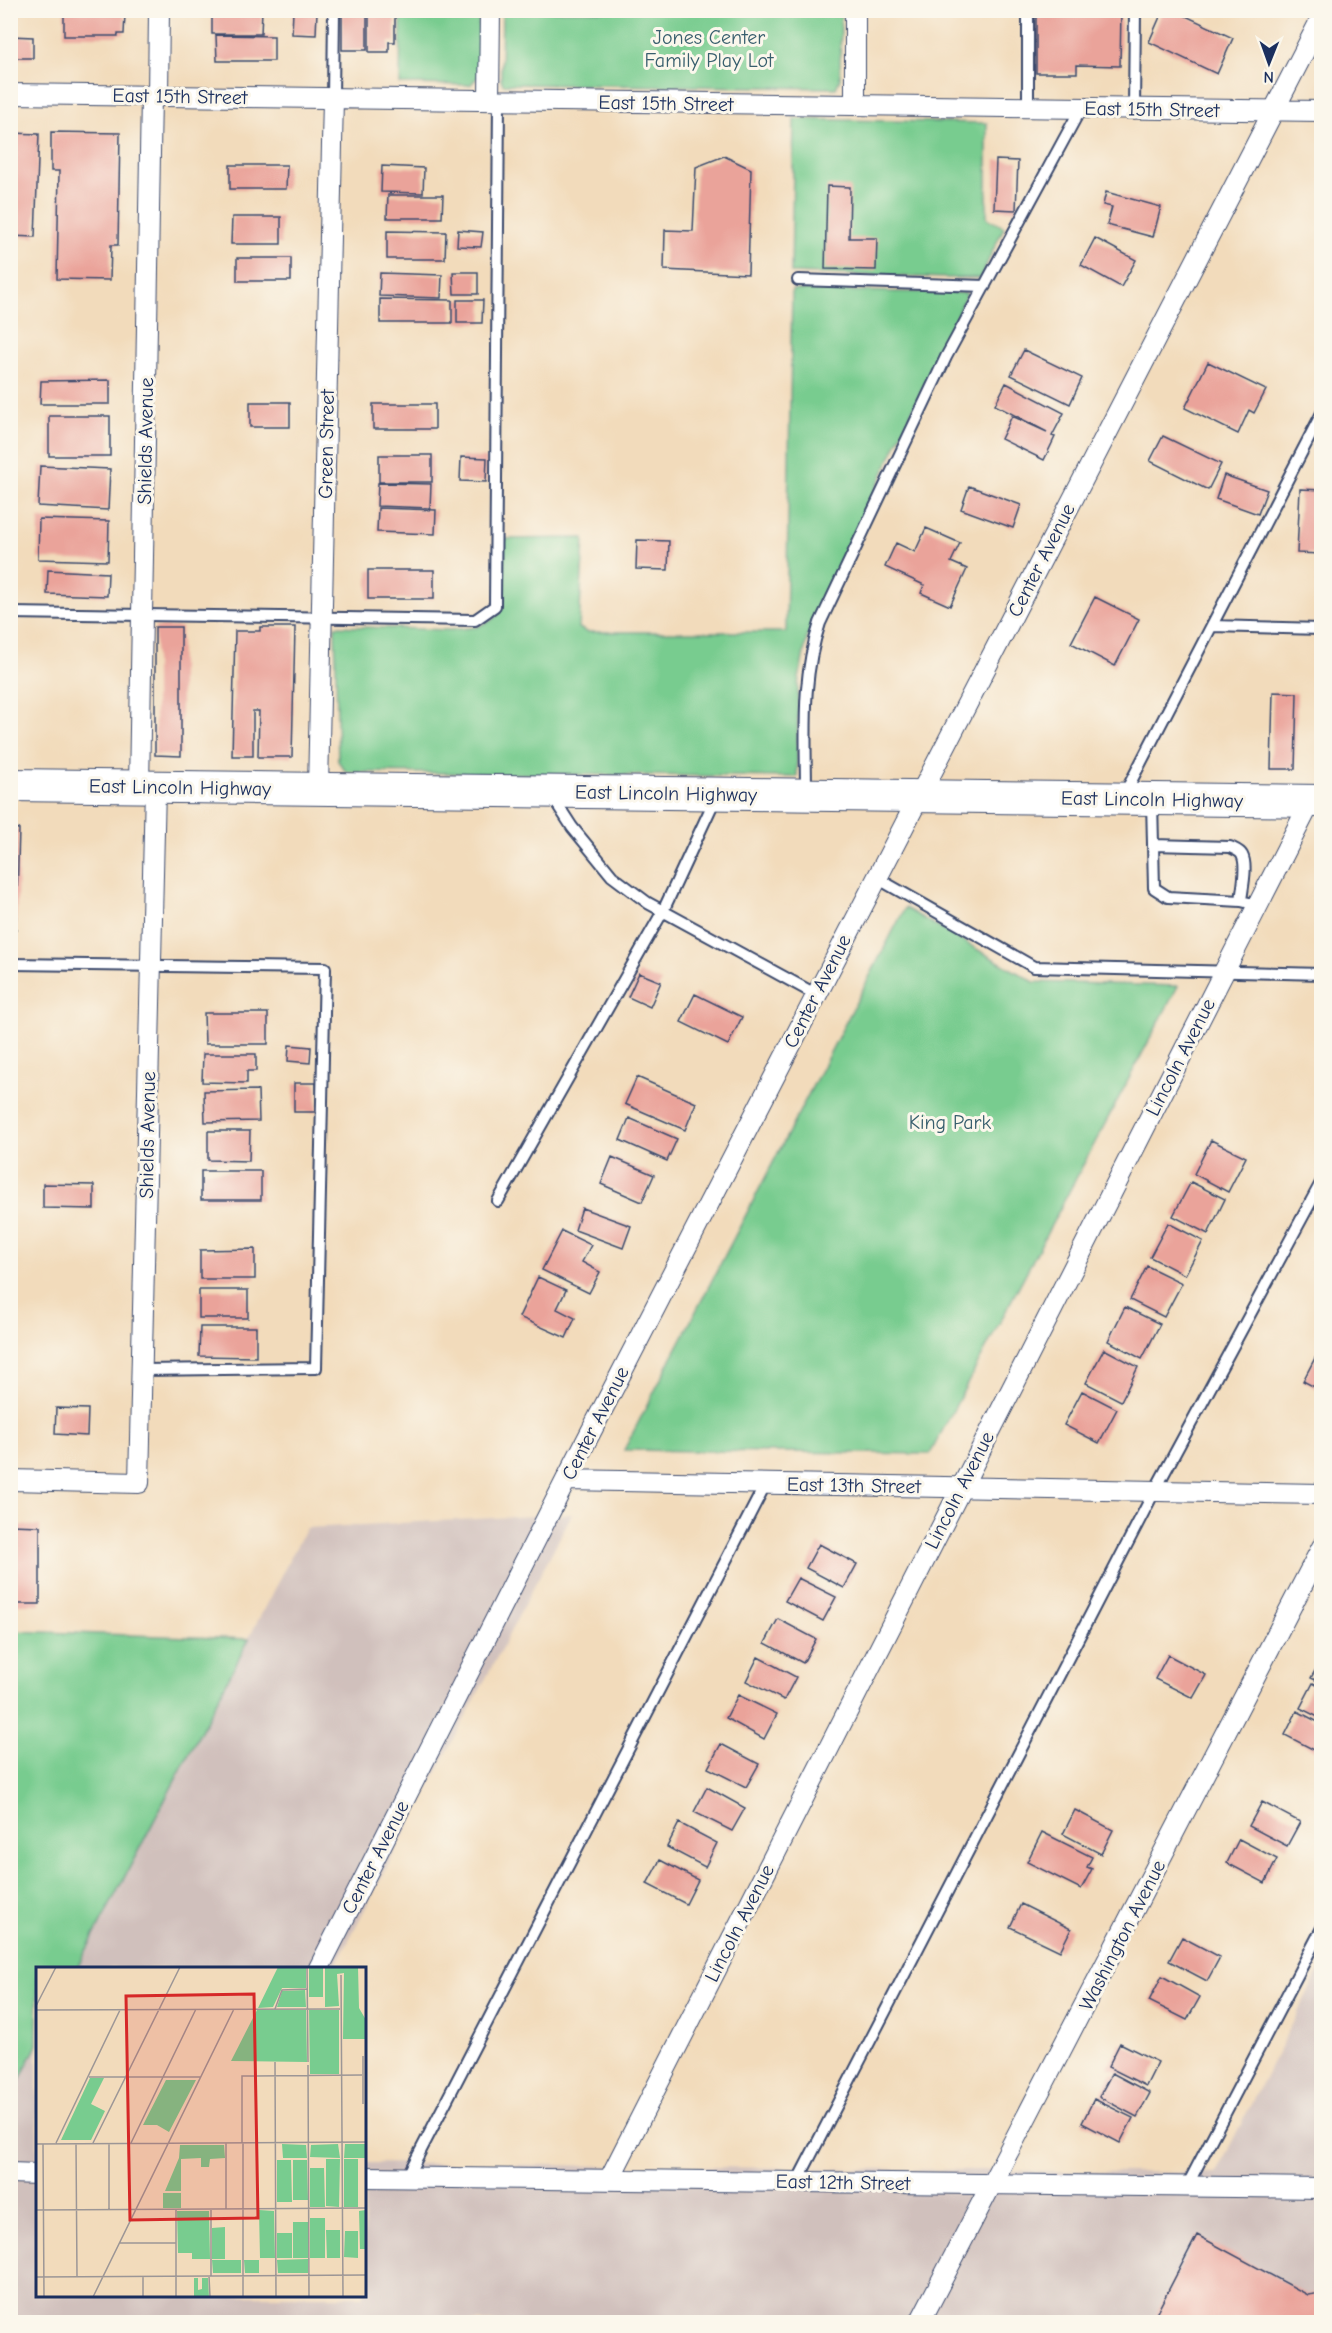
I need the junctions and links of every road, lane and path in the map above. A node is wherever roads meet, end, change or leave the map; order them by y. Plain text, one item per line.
1 (159, 10) edge
2 (334, 10) edge
3 (490, 10) edge
4 (855, 10) edge
5 (1028, 10) edge
6 (1135, 10) edge
7 (1322, 17) edge
8 (10, 94) edge
9 (155, 96) junction
10 (333, 98) junction
11 (494, 100) junction
12 (855, 105) junction
13 (1028, 107) junction
14 (1081, 108) junction
15 (1134, 109) junction
16 (1273, 110) junction
17 (1322, 111) edge
18 (798, 280) dead end
19 (985, 286) junction
20 (1322, 413) edge
21 (10, 613) edge
22 (142, 615) junction
23 (322, 618) junction
24 (1212, 626) junction
25 (1322, 628) edge
26 (10, 785) edge
27 (147, 787) junction
28 (318, 789) junction
29 (549, 792) junction
30 (718, 794) junction
31 (806, 795) junction
32 (919, 797) junction
33 (1137, 799) junction
34 (1316, 801) edge
35 (1153, 844) junction
36 (875, 877) junction
37 (1249, 903) junction
38 (663, 911) junction
39 (10, 964) edge
40 (151, 965) junction
41 (1224, 972) junction
42 (1322, 975) edge
43 (815, 994) junction
44 (1322, 1181) edge
45 (498, 1201) dead end
46 (142, 1370) junction
47 (10, 1480) edge
48 (566, 1480) junction
49 (766, 1483) junction
50 (961, 1487) junction
51 (1155, 1490) junction
52 (1322, 1494) edge
53 (1322, 1547) edge
54 (1322, 1928) edge
55 (320, 1967) edge
56 (10, 2173) edge
57 (36, 2174) edge
58 (366, 2177) edge
59 (407, 2177) junction
60 (609, 2180) junction
61 (797, 2182) junction
62 (994, 2184) junction
63 (1187, 2186) junction
64 (1322, 2188) edge
65 (920, 2322) edge

1 - 9 street, Shields Avenue
2 - 10 lane
3 - 11 street
4 - 12 street
5 - 13 lane
6 - 15 lane
7 - 16 street, Center Avenue
8 - 9 street, East 15th Street
9 - 10 street, East 15th Street
9 - 22 street, Shields Avenue
10 - 11 street, East 15th Street
10 - 23 street, Green Street
11 - 12 street, East 15th Street
11 - 23 lane
12 - 13 street, East 15th Street
13 - 14 street, East 15th Street
14 - 15 street, East 15th Street
14 - 19 lane
15 - 16 street, East 15th Street
16 - 17 street, East 15th Street
16 - 32 street, Center Avenue
18 - 19 lane
19 - 31 lane
20 - 24 lane
21 - 22 lane
22 - 23 lane
22 - 27 street, Shields Avenue
23 - 28 street, Green Street
24 - 25 lane
24 - 33 lane
26 - 27 main road, East Lincoln Highway
27 - 28 main road, East Lincoln Highway
27 - 40 street, Shields Avenue
28 - 29 main road, East Lincoln Highway
29 - 30 main road, East Lincoln Highway
29 - 38 lane
30 - 31 main road, East Lincoln Highway
30 - 38 lane
31 - 32 main road, East Lincoln Highway
32 - 33 main road, East Lincoln Highway
32 - 36 street, Center Avenue
33 - 34 main road, East Lincoln Highway
33 - 35 lane
34 - 37 street, Lincoln Avenue
35 - 37 lane
35 - 37 lane
36 - 41 lane
36 - 43 street, Center Avenue
37 - 41 street, Lincoln Avenue
38 - 43 lane
38 - 45 lane
39 - 40 lane
40 - 46 street, Shields Avenue
40 - 46 lane
41 - 42 lane
41 - 50 street, Lincoln Avenue
43 - 48 street, Center Avenue
44 - 51 lane
46 - 47 street, Shields Avenue
48 - 49 street, East 13th Street
48 - 55 street, Center Avenue
49 - 50 street, East 13th Street
49 - 59 lane
50 - 51 street, East 13th Street
50 - 60 street, Lincoln Avenue
51 - 52 street, East 13th Street
51 - 61 lane
53 - 62 street, Washington Avenue
54 - 63 lane
56 - 57 street
58 - 59 street, East 12th Street
59 - 60 street, East 12th Street
60 - 61 street, East 12th Street
61 - 62 street, East 12th Street
62 - 63 street, East 12th Street
62 - 65 street, Washington Avenue
63 - 64 street, East 12th Street

